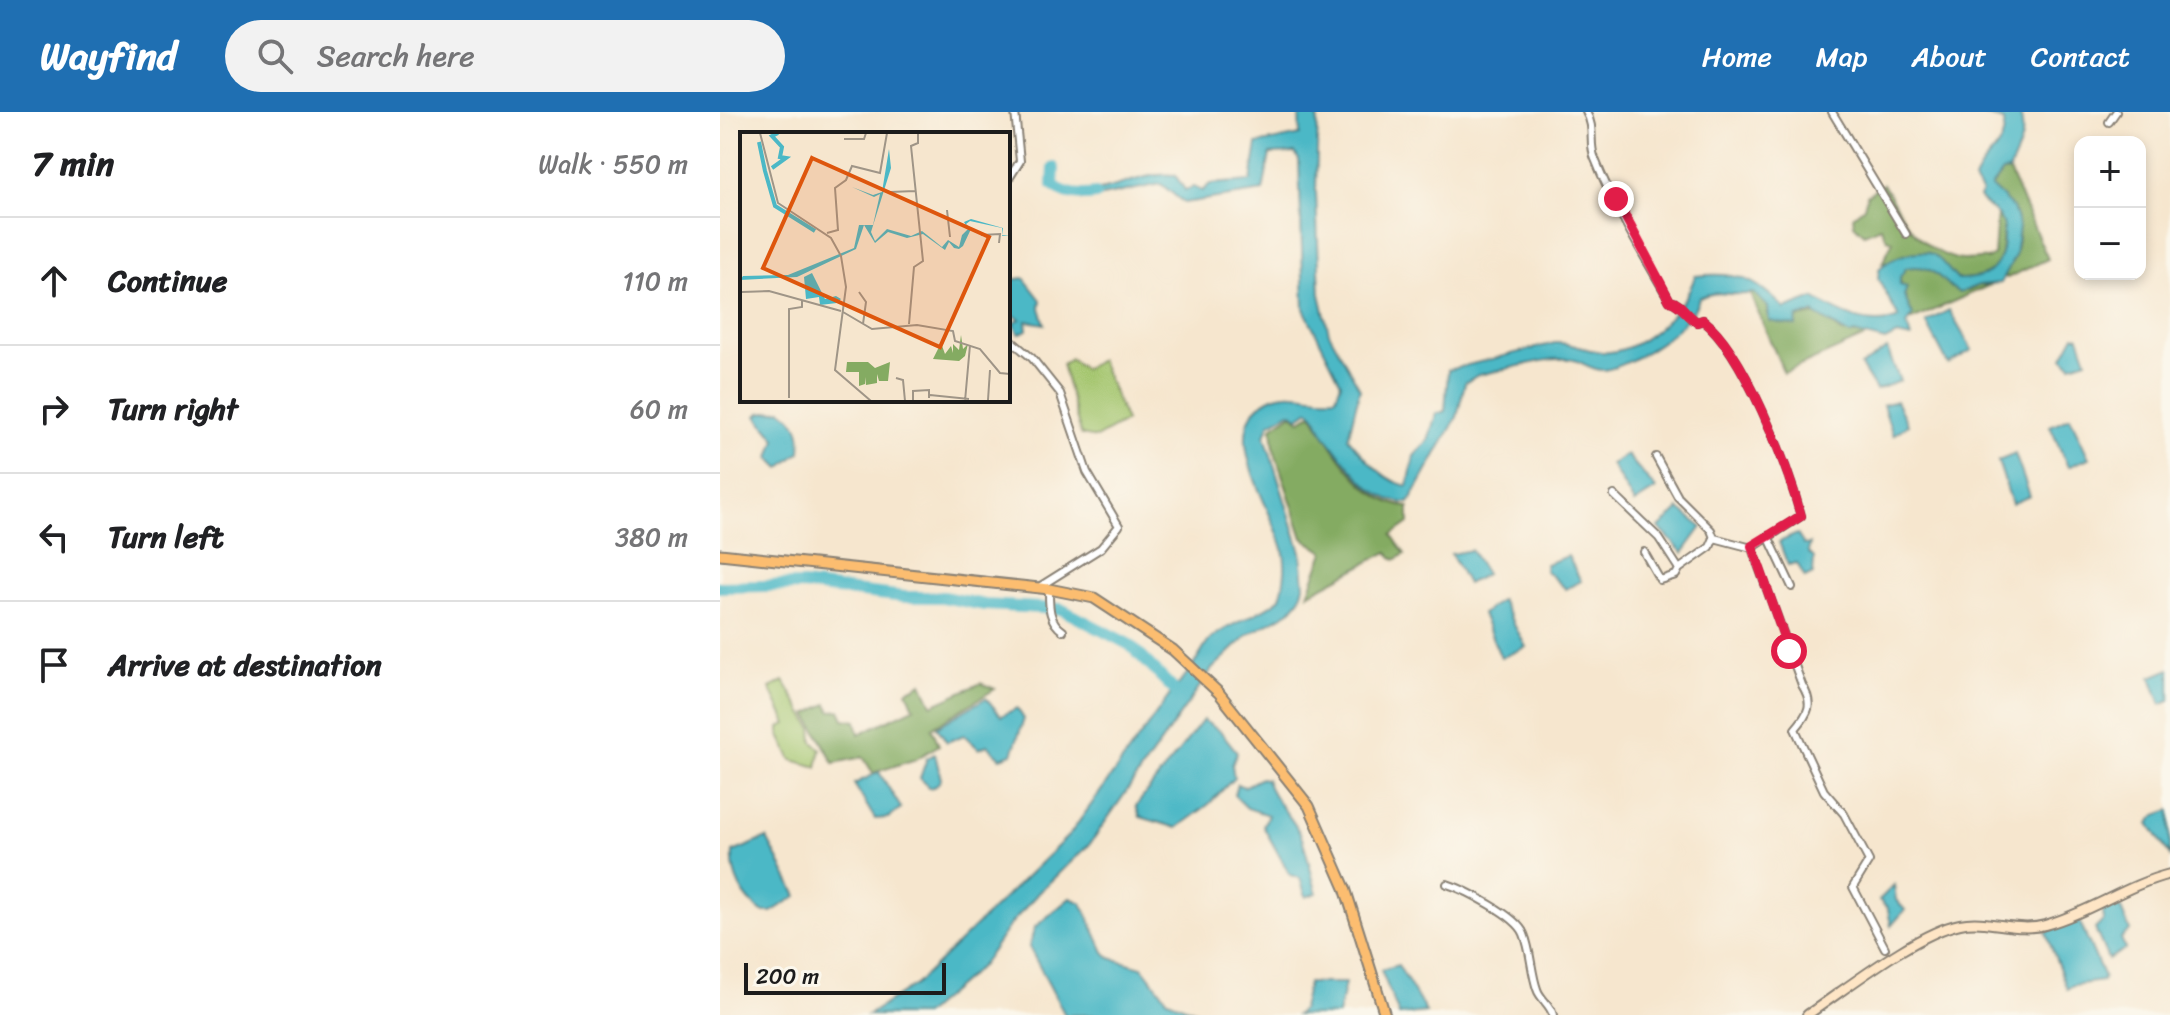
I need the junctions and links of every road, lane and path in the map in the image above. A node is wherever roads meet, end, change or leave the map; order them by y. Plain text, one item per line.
1 (1015, 112) edge
2 (1586, 112) edge
3 (1832, 112) edge
4 (2116, 112) edge
5 (2109, 122) dead end
6 (1010, 177) edge
7 (1906, 234) dead end
8 (1010, 340) edge
9 (1656, 457) dead end
10 (1614, 495) dead end
11 (1768, 536) junction
12 (1714, 538) junction
13 (1752, 548) junction
14 (1644, 552) dead end
15 (720, 554) edge
16 (1679, 569) junction
17 (1792, 587) dead end
18 (1044, 588) junction
19 (1063, 631) dead end
20 (2170, 874) edge
21 (1447, 884) dead end
22 (1885, 948) dead end
23 (1385, 1015) edge
24 (1553, 1015) edge
25 (1807, 1015) edge

1 - 6 street
2 - 11 street
3 - 7 street
4 - 5 street
8 - 18 street
9 - 12 street
10 - 16 street
11 - 13 street
11 - 17 street
12 - 13 street
12 - 16 street
13 - 22 street
14 - 16 street
15 - 18 highway
18 - 19 street
18 - 23 highway
20 - 25 main road
21 - 24 street

